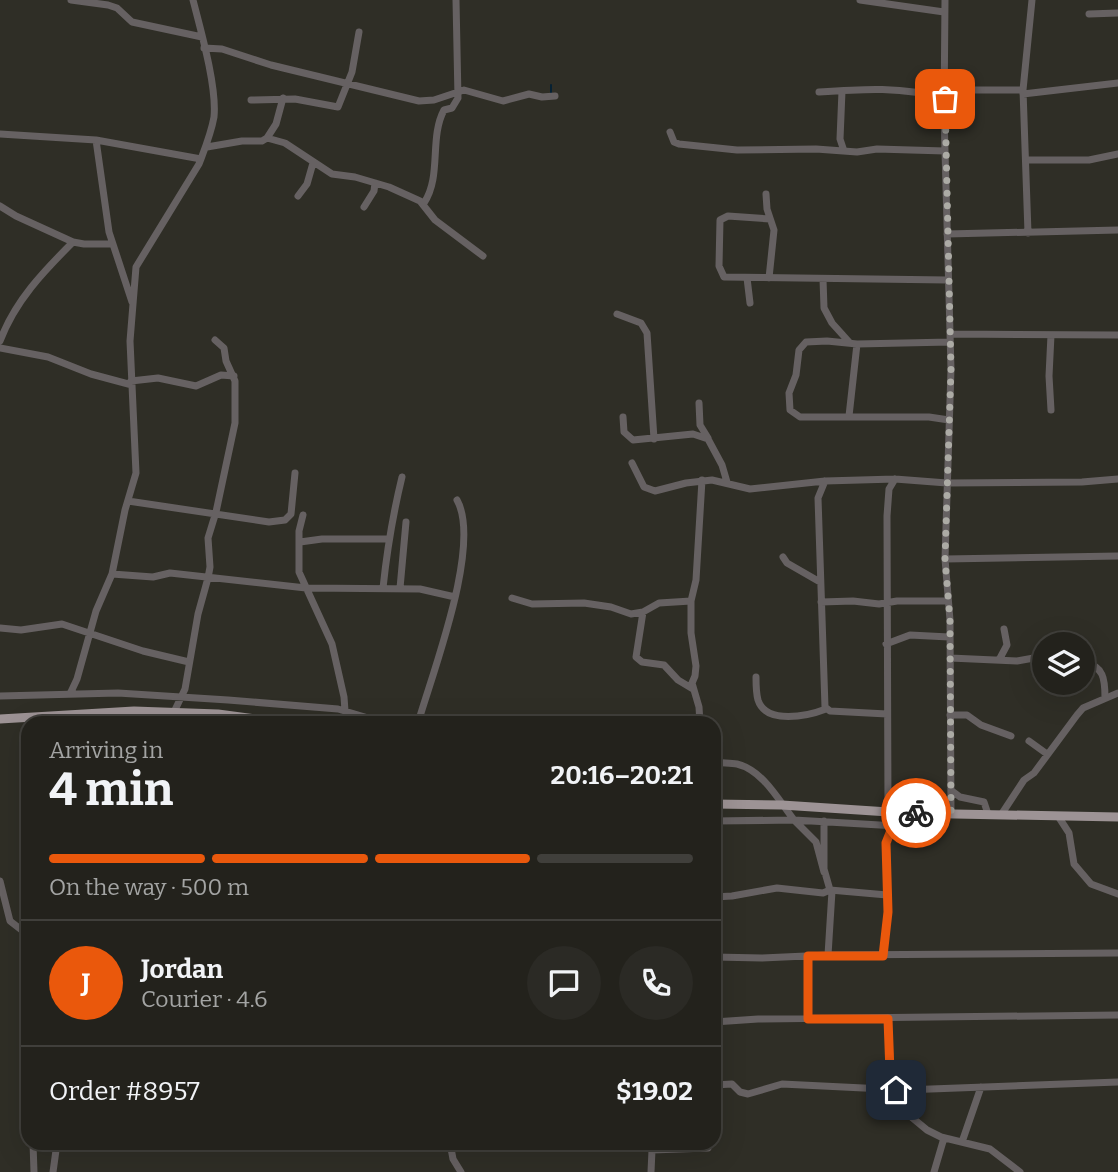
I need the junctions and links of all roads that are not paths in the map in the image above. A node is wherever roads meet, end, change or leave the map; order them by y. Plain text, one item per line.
1 (71, 0) edge
2 (193, 0) edge
3 (456, 0) edge
4 (860, 0) edge
5 (945, 0) edge
6 (1032, 0) edge
7 (944, 12) junction
8 (1118, 13) edge
9 (1089, 14) dead end
10 (359, 32) dead end
11 (202, 37) junction
12 (204, 48) junction
13 (1118, 83) edge
14 (347, 84) junction
15 (459, 90) junction
16 (945, 90) junction
17 (842, 91) junction
18 (819, 92) dead end
19 (1023, 92) junction
20 (551, 96) dead end
21 (283, 98) junction
22 (945, 99) junction
23 (251, 100) dead end
24 (670, 132) dead end
25 (0, 134) edge
26 (267, 138) junction
27 (96, 140) junction
28 (207, 147) junction
29 (844, 151) junction
30 (945, 151) junction
31 (1118, 154) edge
32 (201, 159) junction
33 (1027, 160) junction
34 (313, 163) junction
35 (375, 183) junction
36 (766, 194) dead end
37 (298, 196) dead end
38 (424, 203) junction
39 (0, 206) edge
40 (365, 207) dead end
41 (770, 219) junction
42 (1118, 230) edge
43 (1028, 233) junction
44 (947, 234) junction
45 (74, 242) junction
46 (112, 244) junction
47 (483, 256) dead end
48 (747, 278) junction
49 (769, 278) junction
50 (823, 279) junction
51 (947, 280) junction
52 (133, 303) junction
53 (750, 303) dead end
54 (617, 314) dead end
55 (1051, 335) junction
56 (1118, 335) edge
57 (950, 338) junction
58 (215, 340) dead end
59 (0, 341) edge
60 (854, 344) junction
61 (0, 348) edge
62 (234, 376) junction
63 (132, 383) junction
64 (699, 403) dead end
65 (1051, 410) dead end
66 (849, 416) junction
67 (622, 417) dead end
68 (949, 420) junction
69 (654, 439) junction
70 (708, 439) junction
71 (632, 463) dead end
72 (295, 473) dead end
73 (402, 477) dead end
74 (895, 479) junction
75 (1118, 479) edge
76 (702, 480) junction
77 (825, 481) junction
78 (727, 482) junction
79 (947, 483) junction
80 (128, 500) junction
81 (457, 500) dead end
82 (216, 512) junction
83 (303, 515) dead end
84 (406, 523) dead end
85 (388, 539) junction
86 (300, 542) junction
87 (1118, 555) edge
88 (783, 557) dead end
89 (945, 559) junction
90 (112, 575) junction
91 (208, 578) junction
92 (820, 582) junction
93 (306, 588) junction
94 (383, 588) junction
95 (400, 588) junction
96 (455, 597) junction
97 (512, 598) dead end
98 (691, 601) junction
99 (821, 601) junction
100 (947, 601) junction
101 (887, 602) junction
102 (643, 612) junction
103 (0, 628) edge
104 (1004, 629) dead end
105 (90, 634) junction
106 (949, 637) junction
107 (886, 644) junction
108 (950, 658) junction
109 (1032, 658) edge
110 (999, 660) junction
111 (189, 662) junction
112 (1095, 666) edge
113 (756, 677) dead end
114 (694, 689) junction
115 (1118, 693) edge
116 (70, 694) junction
117 (0, 696) edge
118 (181, 698) junction
119 (1105, 698) junction
120 (826, 709) junction
121 (134, 711) junction
122 (345, 711) junction
123 (174, 712) junction
124 (887, 714) junction
125 (950, 715) junction
126 (91, 716) edge
127 (134, 716) edge
128 (233, 716) edge
129 (362, 716) edge
130 (420, 716) edge
131 (700, 716) edge
132 (0, 719) edge
133 (21, 719) edge
134 (1011, 736) dead end
135 (1029, 741) dead end
136 (1047, 754) junction
137 (721, 763) edge
138 (951, 790) junction
139 (721, 804) edge
140 (782, 805) junction
141 (888, 811) junction
142 (904, 813) junction
143 (951, 813) junction
144 (988, 814) junction
145 (1002, 815) junction
146 (1058, 816) junction
147 (1118, 817) edge
148 (794, 820) junction
149 (721, 821) edge
150 (824, 821) junction
151 (897, 826) junction
152 (824, 872) junction
153 (0, 881) edge
154 (831, 891) junction
155 (1118, 894) edge
156 (887, 895) junction
157 (721, 896) edge
158 (10, 920) junction
159 (0, 923) edge
160 (21, 929) edge
161 (1118, 953) edge
162 (828, 955) junction
163 (808, 956) junction
164 (883, 956) junction
165 (721, 957) edge
166 (1118, 1016) edge
167 (808, 1019) junction
168 (888, 1019) junction
169 (721, 1022) edge
170 (1118, 1082) edge
171 (721, 1084) edge
172 (981, 1087) junction
173 (886, 1088) junction
174 (896, 1090) junction
175 (944, 1138) junction
176 (962, 1142) junction
177 (33, 1150) edge
178 (56, 1150) edge
179 (451, 1150) edge
180 (652, 1150) edge
181 (34, 1172) edge
182 (53, 1172) edge
183 (461, 1172) edge
184 (651, 1172) edge
185 (934, 1172) edge
186 (1020, 1172) edge

1 - 11 street
2 - 11 street
3 - 15 street
4 - 7 street
5 - 7 street
6 - 19 street
7 - 16 street
8 - 9 street
10 - 14 street
11 - 12 street
12 - 14 street
12 - 28 street
13 - 19 street
14 - 15 street
14 - 21 street
15 - 20 street
15 - 38 street
16 - 19 street
16 - 22 street
17 - 18 street
17 - 22 street
17 - 29 street
19 - 33 street
21 - 23 street
21 - 26 street
22 - 30 street
24 - 29 street
25 - 27 street
26 - 28 street
26 - 34 street
27 - 32 street
27 - 46 street
28 - 32 street
29 - 30 street
30 - 44 street
31 - 33 street
32 - 52 street
33 - 43 street
34 - 35 street
34 - 37 street
35 - 38 street
35 - 40 street
36 - 41 street
38 - 47 street
39 - 45 street
41 - 48 street
41 - 49 street
42 - 43 street
43 - 44 street
44 - 51 street
45 - 46 street
45 - 59 street
46 - 52 street
48 - 49 street
48 - 53 street
49 - 50 street
50 - 51 street
50 - 60 street
51 - 57 street
52 - 63 street
54 - 69 street
55 - 56 street
55 - 57 street
55 - 65 street
57 - 60 street
57 - 68 street
58 - 62 street
60 - 66 street
60 - 66 street
61 - 63 street
62 - 63 street
62 - 82 street
63 - 80 street
64 - 70 street
66 - 68 street
67 - 69 street
68 - 79 street
69 - 70 street
70 - 78 street
71 - 76 street
72 - 82 street
73 - 85 street
74 - 77 street
74 - 79 street
74 - 101 street
75 - 79 street
76 - 78 street
76 - 98 street
77 - 78 street
77 - 92 street
79 - 89 street
80 - 82 street
80 - 90 street
81 - 96 street
82 - 91 street
83 - 86 street
84 - 95 street
85 - 86 street
85 - 94 street
86 - 93 street
87 - 89 street
88 - 92 street
89 - 100 street
90 - 91 street
90 - 105 street
91 - 93 street
91 - 111 street
92 - 99 street
93 - 94 street
93 - 122 street
94 - 95 street
95 - 96 street
96 - 130 street
97 - 102 street
98 - 102 street
98 - 114 street
99 - 101 street
99 - 120 street
100 - 101 street
100 - 106 street
101 - 107 street
102 - 114 street
103 - 105 street
104 - 110 street
105 - 111 street
105 - 116 street
106 - 107 street
106 - 108 street
107 - 124 street
108 - 110 street
108 - 125 street
109 - 110 street
111 - 118 street
112 - 119 street
113 - 120 street
114 - 131 street
115 - 119 street
116 - 117 street
116 - 118 street
118 - 122 street
118 - 123 street
119 - 136 street
120 - 124 street
121 - 123 main road
121 - 126 main road
121 - 127 street
122 - 129 street
123 - 128 main road
124 - 141 street
125 - 134 street
125 - 138 street
132 - 133 main road
135 - 136 street
136 - 145 street
137 - 140 street
138 - 143 street
138 - 144 street
139 - 140 main road
140 - 141 main road
140 - 148 street
141 - 142 main road
142 - 143 main road
142 - 151 street
143 - 144 main road
144 - 145 main road
145 - 146 main road
146 - 147 main road
146 - 155 street
148 - 149 street
148 - 150 street
148 - 152 street
150 - 151 street
150 - 152 street
151 - 156 street
152 - 154 street
153 - 158 street
154 - 156 street
154 - 157 street
154 - 162 street
156 - 164 street
158 - 159 street
158 - 160 street
161 - 164 street
162 - 163 street
162 - 164 street
163 - 165 street
163 - 167 street
166 - 168 street
167 - 168 street
167 - 169 street
168 - 174 street
170 - 172 street
171 - 173 street
172 - 174 street
172 - 176 street
173 - 174 street
173 - 175 street
175 - 176 street
175 - 185 street
176 - 186 street
177 - 181 street
178 - 182 street
179 - 183 street
180 - 184 street

